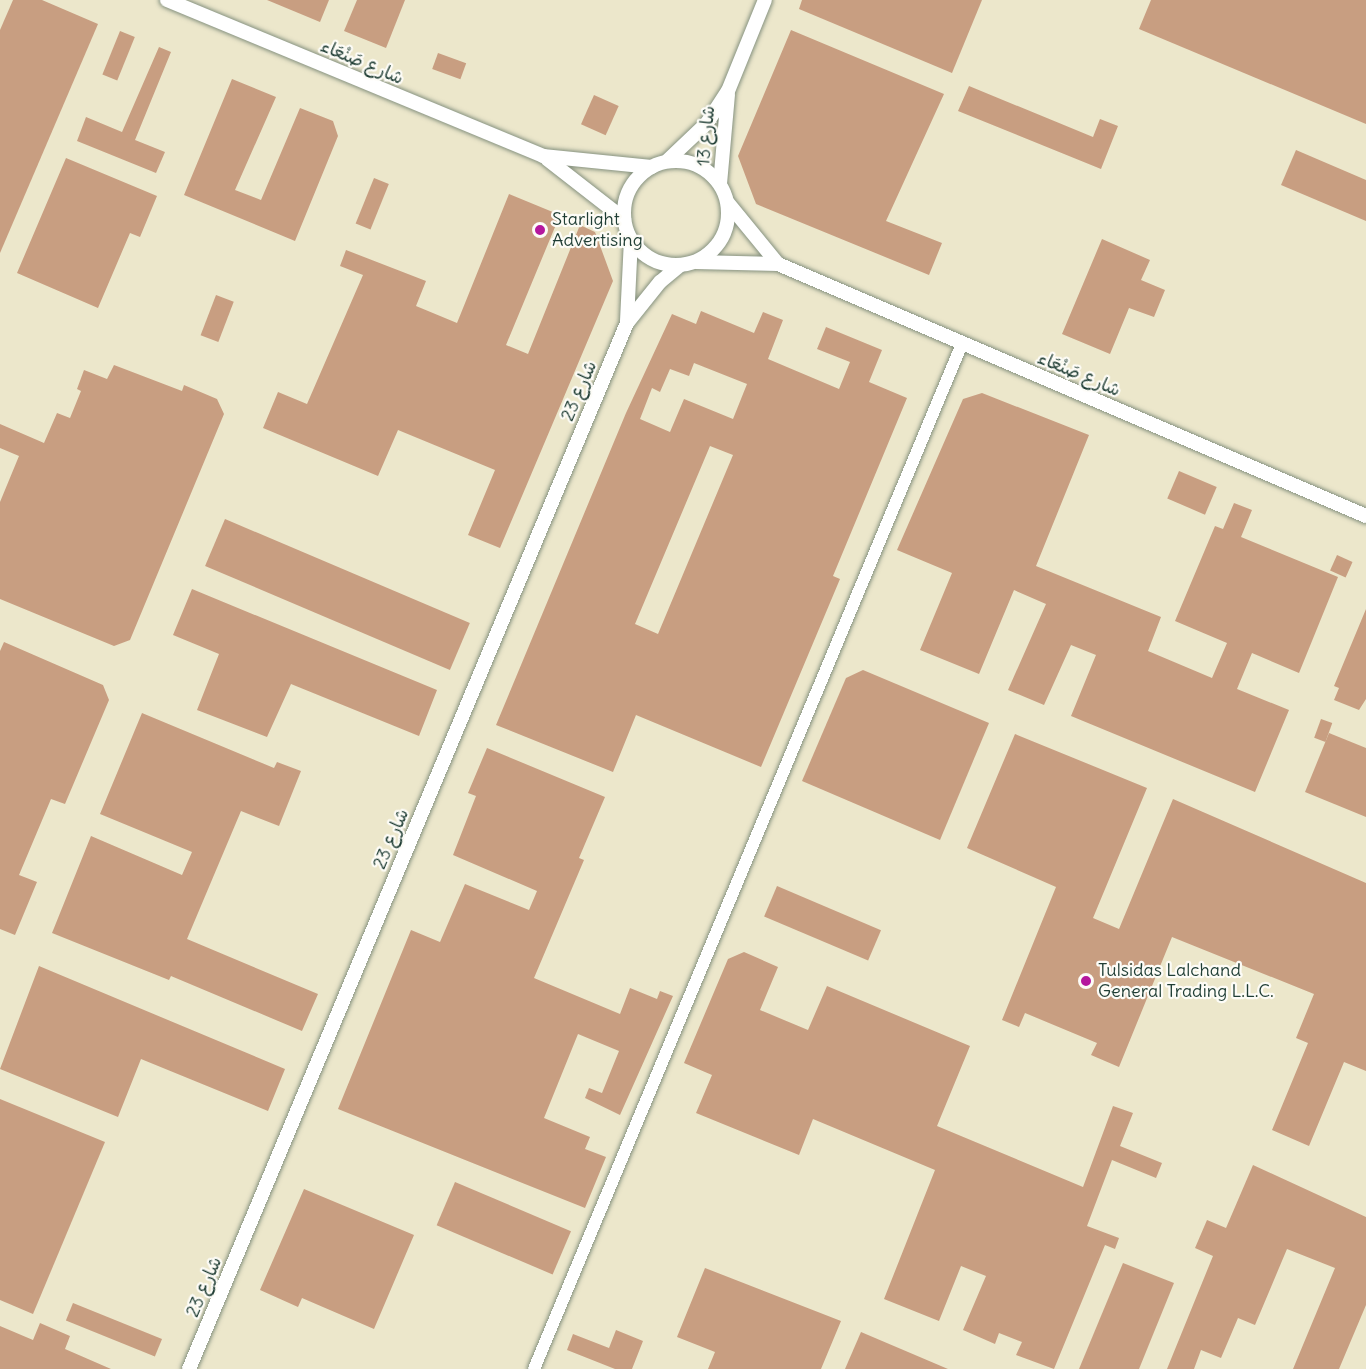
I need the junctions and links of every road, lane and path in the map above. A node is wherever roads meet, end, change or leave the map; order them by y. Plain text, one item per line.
1 (167, 0) edge
2 (765, 0) edge
3 (728, 91) junction
4 (543, 156) junction
5 (668, 160) junction
6 (651, 167) junction
7 (720, 184) junction
8 (728, 203) junction
9 (624, 219) junction
10 (631, 239) junction
11 (696, 262) junction
12 (778, 264) junction
13 (681, 265) junction
14 (627, 323) junction
15 (962, 344) junction
16 (1366, 516) edge
17 (189, 1369) edge
18 (534, 1369) edge

1 - 4 street, شارع صَنْعَاء
2 - 3 street, شارع 13
3 - 5 street, شارع 13
3 - 7 street, شارع 13
4 - 6 street, شارع صَنْعَاء
4 - 9 street, شارع صَنْعَاء
5 - 6 street
5 - 7 street
6 - 9 street
7 - 8 street
8 - 11 street
8 - 12 street, شارع صَنْعَاء
9 - 10 street
10 - 13 street
10 - 14 street, شارع 23
11 - 12 street, شارع صَنْعَاء
11 - 13 street
12 - 15 street, شارع صَنْعَاء
13 - 14 street, شارع 23
14 - 17 street, شارع 23
15 - 16 street, شارع صَنْعَاء
15 - 18 street

